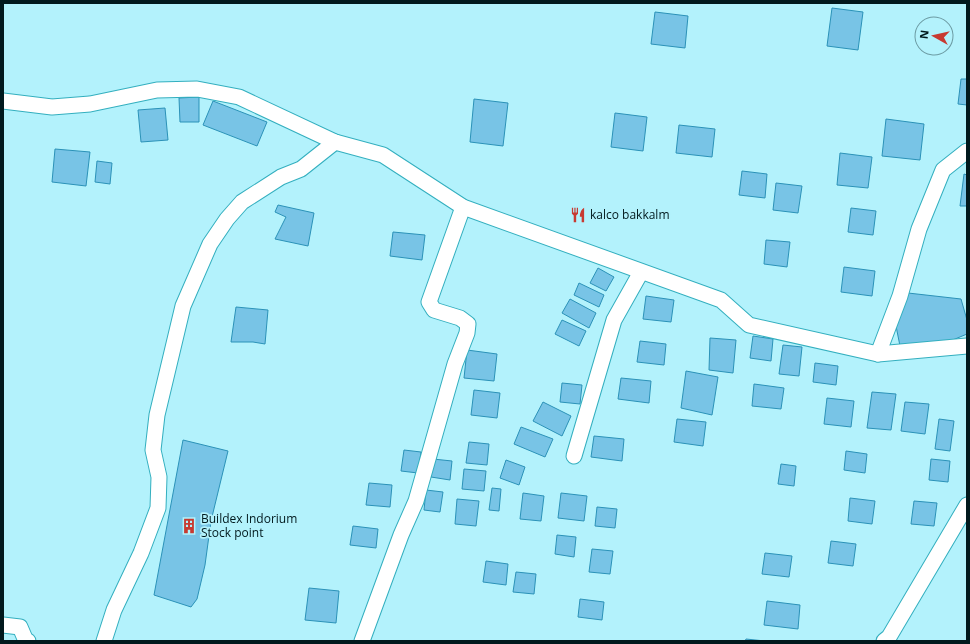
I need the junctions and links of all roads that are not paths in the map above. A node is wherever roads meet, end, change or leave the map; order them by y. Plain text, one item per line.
1 (3, 101) edge
2 (335, 142) junction
3 (967, 151) edge
4 (463, 207) junction
5 (641, 272) junction
6 (967, 346) edge
7 (878, 354) junction
8 (574, 456) dead end
9 (967, 505) edge
10 (3, 625) edge
11 (28, 641) edge
12 (104, 641) edge
13 (362, 641) edge
14 (884, 641) edge

1 - 2 street
2 - 4 street
2 - 12 street
3 - 7 street
4 - 5 street
4 - 13 street
5 - 7 street
5 - 8 street
6 - 7 street
9 - 14 street
10 - 11 street

